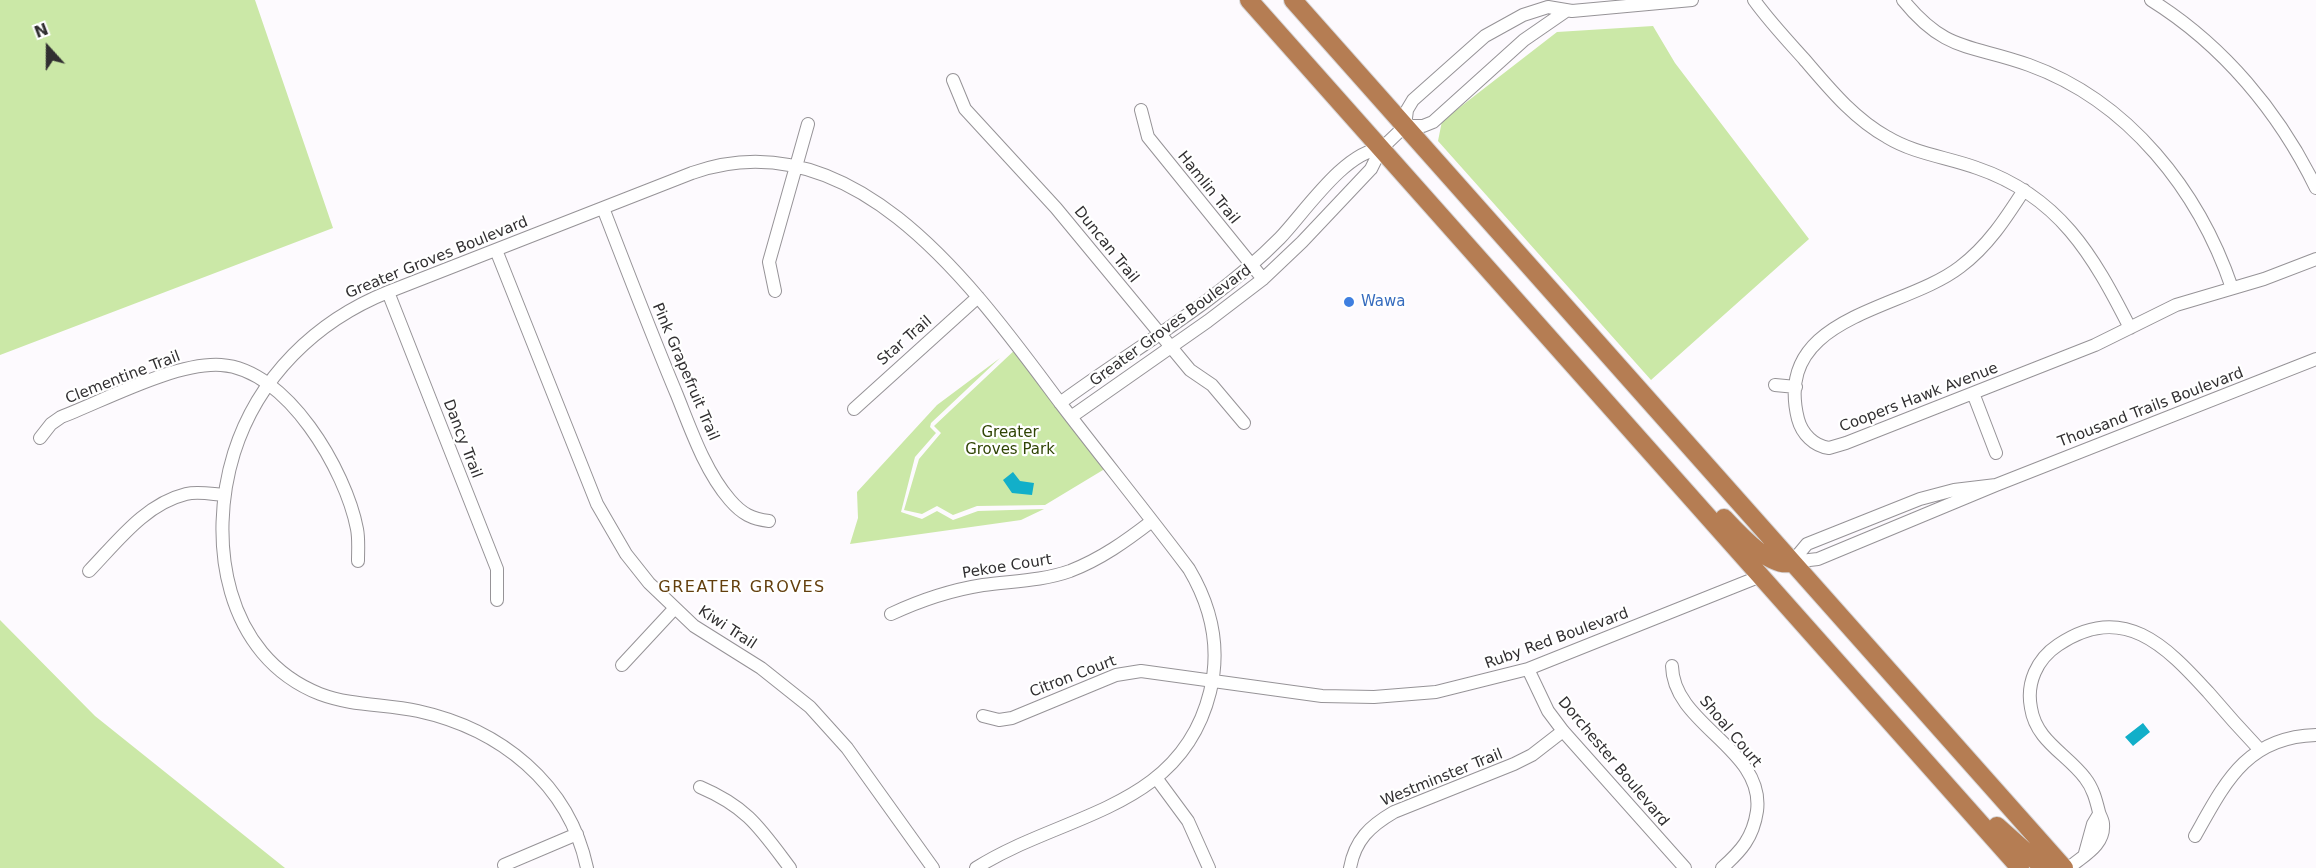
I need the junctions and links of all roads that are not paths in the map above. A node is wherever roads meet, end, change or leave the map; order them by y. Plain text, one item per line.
1 (1249, 0) edge
2 (1293, 0) edge
3 (1692, 0) edge
4 (1754, 0) edge
5 (1903, 0) edge
6 (2151, 0) edge
7 (1566, 11) junction
8 (953, 80) dead end
9 (1141, 110) dead end
10 (808, 124) dead end
11 (1405, 126) junction
12 (1381, 149) junction
13 (795, 166) junction
14 (2316, 188) edge
15 (2024, 190) junction
16 (603, 208) junction
17 (496, 250) junction
18 (2316, 259) edge
19 (1252, 265) junction
20 (1263, 279) junction
21 (2232, 288) junction
22 (388, 291) junction
23 (775, 291) dead end
24 (978, 297) junction
25 (2130, 328) junction
26 (1159, 333) junction
27 (1171, 348) junction
28 (2316, 359) edge
29 (268, 384) junction
30 (1775, 385) dead end
31 (1796, 387) junction
32 (1973, 393) junction
33 (1603, 398) junction
34 (1060, 403) junction
35 (854, 409) dead end
36 (1071, 417) junction
37 (1244, 423) dead end
38 (40, 438) dead end
39 (1996, 453) dead end
40 (1996, 485) junction
41 (223, 495) junction
42 (769, 521) dead end
43 (1152, 521) junction
44 (1864, 521) junction
45 (1871, 538) junction
46 (358, 561) dead end
47 (1792, 562) junction
48 (89, 571) dead end
49 (1761, 576) junction
50 (497, 600) dead end
51 (674, 609) junction
52 (891, 614) dead end
53 (622, 665) dead end
54 (1672, 666) dead end
55 (1528, 669) junction
56 (1212, 681) junction
57 (1874, 704) junction
58 (982, 716) dead end
59 (1563, 731) junction
60 (2316, 735) edge
61 (2260, 750) junction
62 (1157, 779) junction
63 (700, 787) dead end
64 (577, 834) junction
65 (2195, 836) dead end
66 (504, 865) dead end
67 (587, 868) edge
68 (790, 868) edge
69 (933, 868) edge
70 (976, 868) edge
71 (1209, 868) edge
72 (1350, 868) edge
73 (1685, 868) edge
74 (1722, 868) edge
75 (2020, 868) edge
76 (2044, 868) edge
77 (2064, 868) edge
78 (2069, 868) edge

1 - 12 highway
2 - 11 highway
3 - 7 street
4 - 15 street
5 - 21 street
6 - 14 street
7 - 11 street
7 - 11 street
8 - 26 street, Duncan Trail
9 - 19 street, Hamlin Trail
10 - 13 street
11 - 12 street, Greater Groves Boulevard
11 - 47 highway
12 - 19 street, Greater Groves Boulevard
12 - 20 street, Greater Groves Boulevard
12 - 33 highway
13 - 16 street, Greater Groves Boulevard
13 - 23 street
13 - 24 street, Greater Groves Boulevard
15 - 25 street
15 - 31 street, Coopers Hawk Avenue
16 - 17 street, Greater Groves Boulevard
16 - 42 street, Pink Grapefruit Trail
17 - 22 street, Greater Groves Boulevard
17 - 51 street, Kiwi Trail
18 - 21 street, Coopers Hawk Avenue
19 - 20 street, Hamlin Trail
19 - 26 street, Greater Groves Boulevard
20 - 27 street, Greater Groves Boulevard
21 - 25 street, Coopers Hawk Avenue
22 - 29 street, Greater Groves Boulevard
22 - 50 street, Dancy Trail
24 - 34 street, Greater Groves Boulevard
24 - 35 street, Star Trail
25 - 32 street, Coopers Hawk Avenue
26 - 27 street, Duncan Trail
26 - 34 street, Greater Groves Boulevard
27 - 36 street, Greater Groves Boulevard
27 - 37 street, Duncan Trail
28 - 40 street, Thousand Trails Boulevard
29 - 38 street, Clementine Trail
29 - 41 street, Greater Groves Boulevard
29 - 46 street, Clementine Trail
30 - 31 street
31 - 32 street, Coopers Hawk Avenue
32 - 39 street
33 - 47 highway
33 - 49 highway
34 - 36 street, Greater Groves Boulevard
36 - 43 street, Greater Groves Boulevard
40 - 44 street, Thousand Trails Boulevard
40 - 45 street, Thousand Trails Boulevard
41 - 48 street
41 - 64 street, Greater Groves Boulevard
43 - 52 street, Pekoe Court
43 - 56 street, Greater Groves Boulevard
44 - 45 street
44 - 47 street, Thousand Trails Boulevard
45 - 47 street, Thousand Trails Boulevard
47 - 77 highway
49 - 55 street, Ruby Red Boulevard
49 - 57 highway
51 - 53 street
51 - 69 street, Kiwi Trail
54 - 74 street, Shoal Court
55 - 56 street, Ruby Red Boulevard
55 - 59 street, Dorchester Boulevard
56 - 58 street, Citron Court
56 - 62 street, Greater Groves Boulevard
57 - 75 highway
57 - 76 highway
59 - 72 street, Westminster Trail
59 - 73 street, Dorchester Boulevard
60 - 61 street
61 - 65 street
61 - 78 street
62 - 70 street, Greater Groves Boulevard
62 - 71 street
63 - 68 street
64 - 66 street
64 - 67 street, Greater Groves Boulevard

